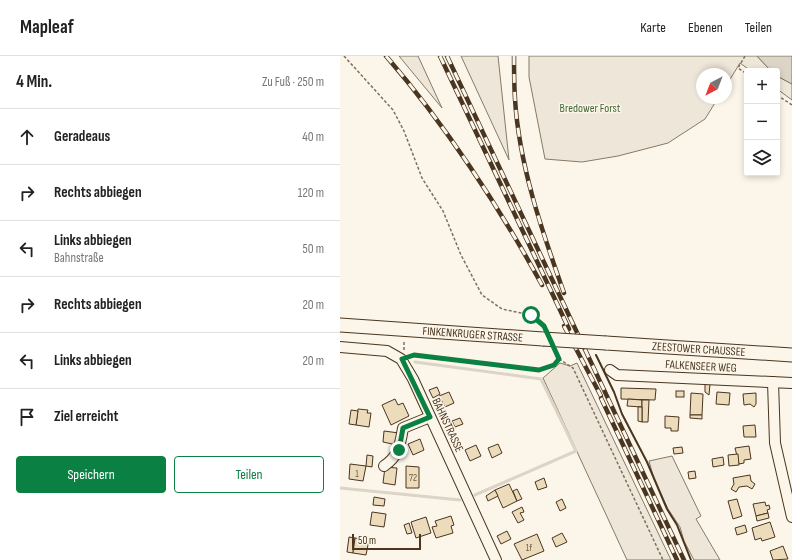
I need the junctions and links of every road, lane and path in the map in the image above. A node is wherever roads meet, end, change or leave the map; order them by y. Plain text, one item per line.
1 (344, 56) edge
2 (745, 56) edge
3 (744, 72) edge
4 (780, 97) edge
5 (792, 105) edge
6 (340, 325) edge
7 (404, 338) dead end
8 (548, 339) junction
9 (606, 343) joint
10 (340, 347) edge
11 (792, 355) edge
12 (402, 358) junction
13 (559, 359) junction
14 (610, 370) dead end
15 (773, 382) junction
16 (792, 383) edge
17 (430, 417) junction
18 (384, 466) dead end
19 (792, 517) edge
20 (496, 560) edge
21 (663, 560) edge

1 - 8 path
2 - 3 path
4 - 5 path
6 - 8 main road, FINKENKRUGER STRASSE
7 - 12 path
8 - 9 main road, FINKENKRUGER STRASSE, bridge
8 - 13 path
9 - 11 main road, ZEESTOWER CHAUSSEE
10 - 12 street
12 - 13 path
12 - 17 street, BAHNSTRASSE
13 - 21 path
14 - 15 street, FALKENSEER WEG
15 - 16 street, FALKENSEER WEG
15 - 19 street
17 - 18 street
17 - 20 street, BAHNSTRASSE

